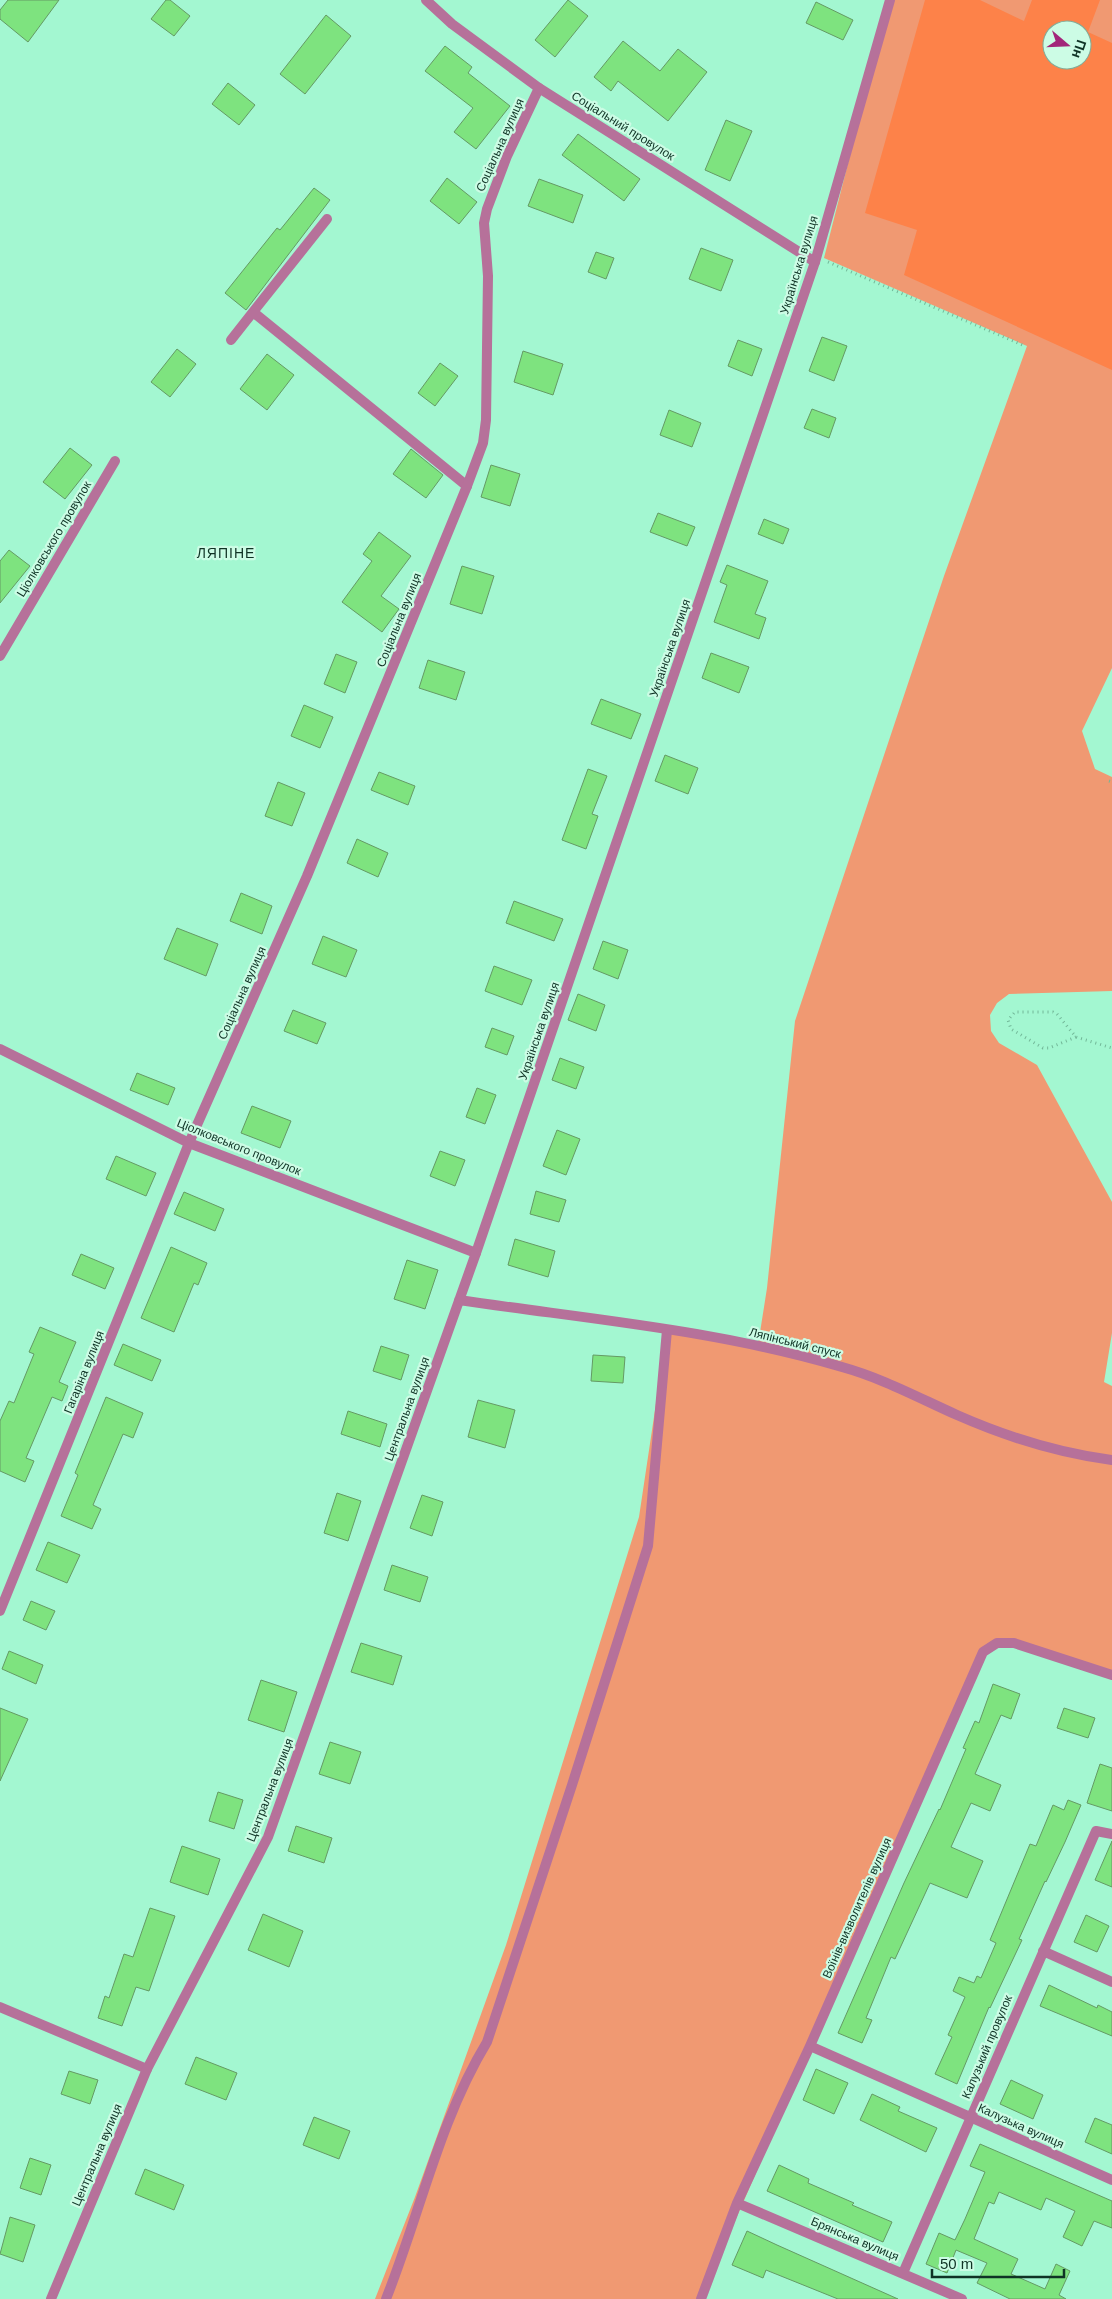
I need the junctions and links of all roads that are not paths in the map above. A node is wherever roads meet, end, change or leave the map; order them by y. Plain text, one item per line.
1 (426, 0) edge
2 (890, 0) edge
3 (539, 88) junction
4 (327, 220) dead end
5 (815, 259) junction
6 (253, 312) junction
7 (231, 340) dead end
8 (115, 461) dead end
9 (467, 486) junction
10 (0, 656) edge
11 (0, 1049) edge
12 (189, 1143) junction
13 (476, 1253) junction
14 (459, 1300) junction
15 (667, 1330) junction
16 (1112, 1460) edge
17 (0, 1611) edge
18 (1112, 1675) edge
19 (1112, 1834) edge
20 (1043, 1951) junction
21 (1112, 1982) edge
22 (0, 2007) edge
23 (810, 2046) junction
24 (147, 2069) junction
25 (970, 2118) junction
26 (1112, 2180) edge
27 (737, 2203) junction
28 (903, 2273) junction
29 (51, 2299) edge
30 (386, 2299) edge
31 (701, 2299) edge
32 (962, 2299) edge

1 - 3 street, Соціальний провулок
2 - 5 street, Українська вулиця
3 - 5 street, Соціальний провулок
3 - 9 street, Соціальна вулиця
4 - 6 street
5 - 13 street, Українська вулиця
6 - 7 street
6 - 9 street
8 - 10 street, Ціолковського провулок
9 - 12 street, Соціальна вулиця
11 - 12 street, Ціолковського провулок
12 - 13 street, Ціолковського провулок
12 - 17 street, Гагаріна вулиця
13 - 14 street, Українська вулиця
14 - 15 street, Ляпінський спуск
14 - 24 street, Центральна вулиця
15 - 16 street, Ляпінський спуск
15 - 30 street
18 - 23 street, Воїнів-визволителів вулиця
19 - 20 street, Калузький провулок
20 - 21 street
20 - 25 street, Калузький провулок
22 - 24 street
23 - 25 street, Калузька вулиця
23 - 27 street, Воїнів-визволителів вулиця
24 - 29 street, Центральна вулиця
25 - 26 street, Калузька вулиця
25 - 28 street, Калузький провулок
27 - 28 street, Брянська вулиця
27 - 31 street, Воїнів-визволителів вулиця
28 - 32 street, Брянська вулиця

